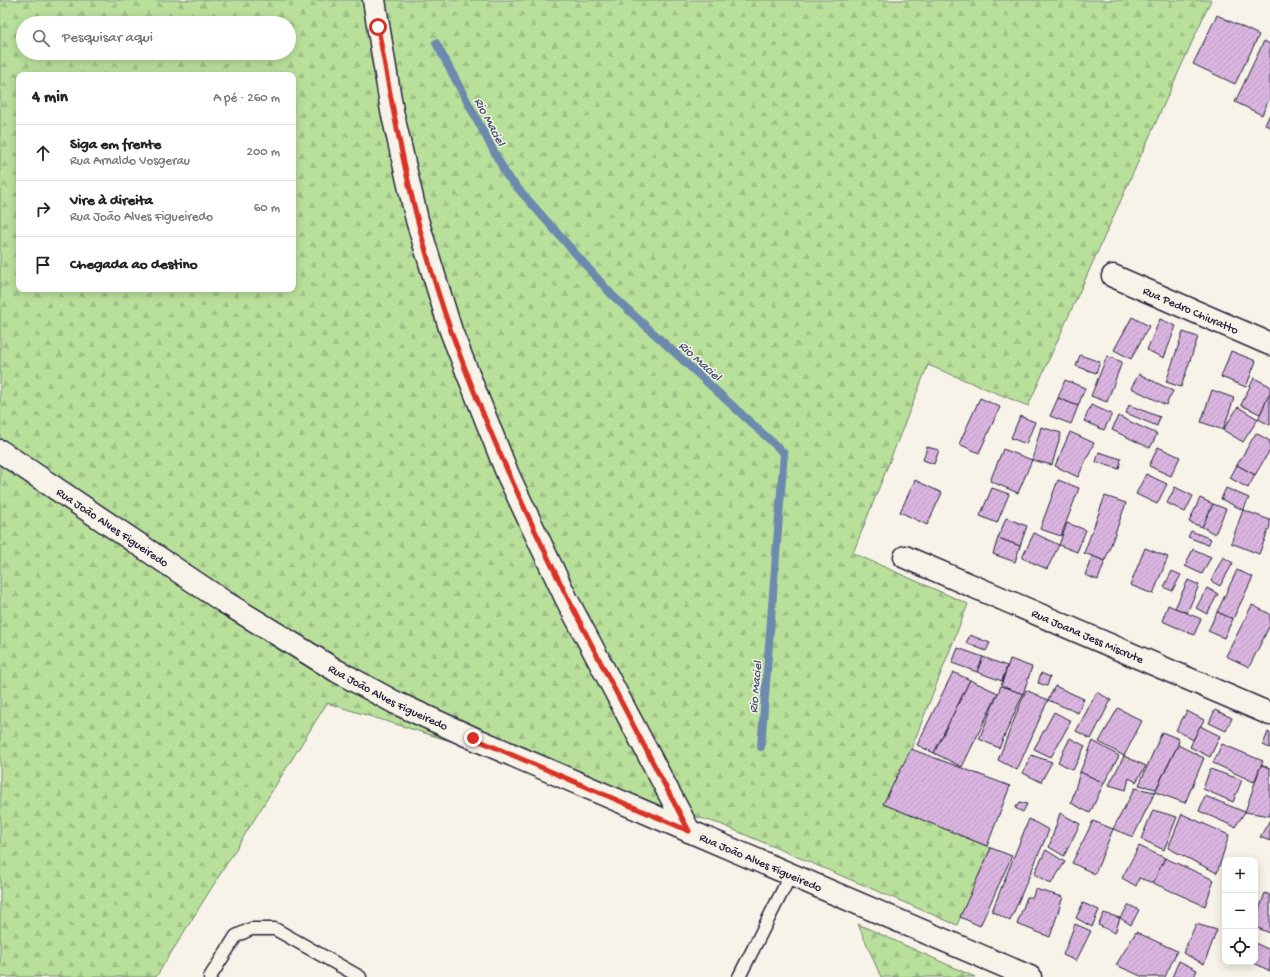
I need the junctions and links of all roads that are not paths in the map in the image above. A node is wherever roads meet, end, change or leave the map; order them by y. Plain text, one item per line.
1 (374, 0) edge
2 (1113, 276) dead end
3 (1270, 344) edge
4 (0, 451) edge
5 (905, 558) dead end
6 (1270, 714) edge
7 (689, 831) junction
8 (791, 874) junction
9 (210, 977) edge
10 (360, 977) edge
11 (739, 977) edge
12 (1030, 977) edge

1 - 7 street
2 - 3 street, Rua Pedro Chiuratto
4 - 7 street, Rua João Alves Figueiredo
5 - 6 street, Rua Joana Jess Miscrute
7 - 8 street, Rua João Alves Figueiredo
8 - 11 lane
8 - 12 street, Rua João Alves Figueiredo
9 - 10 lane

